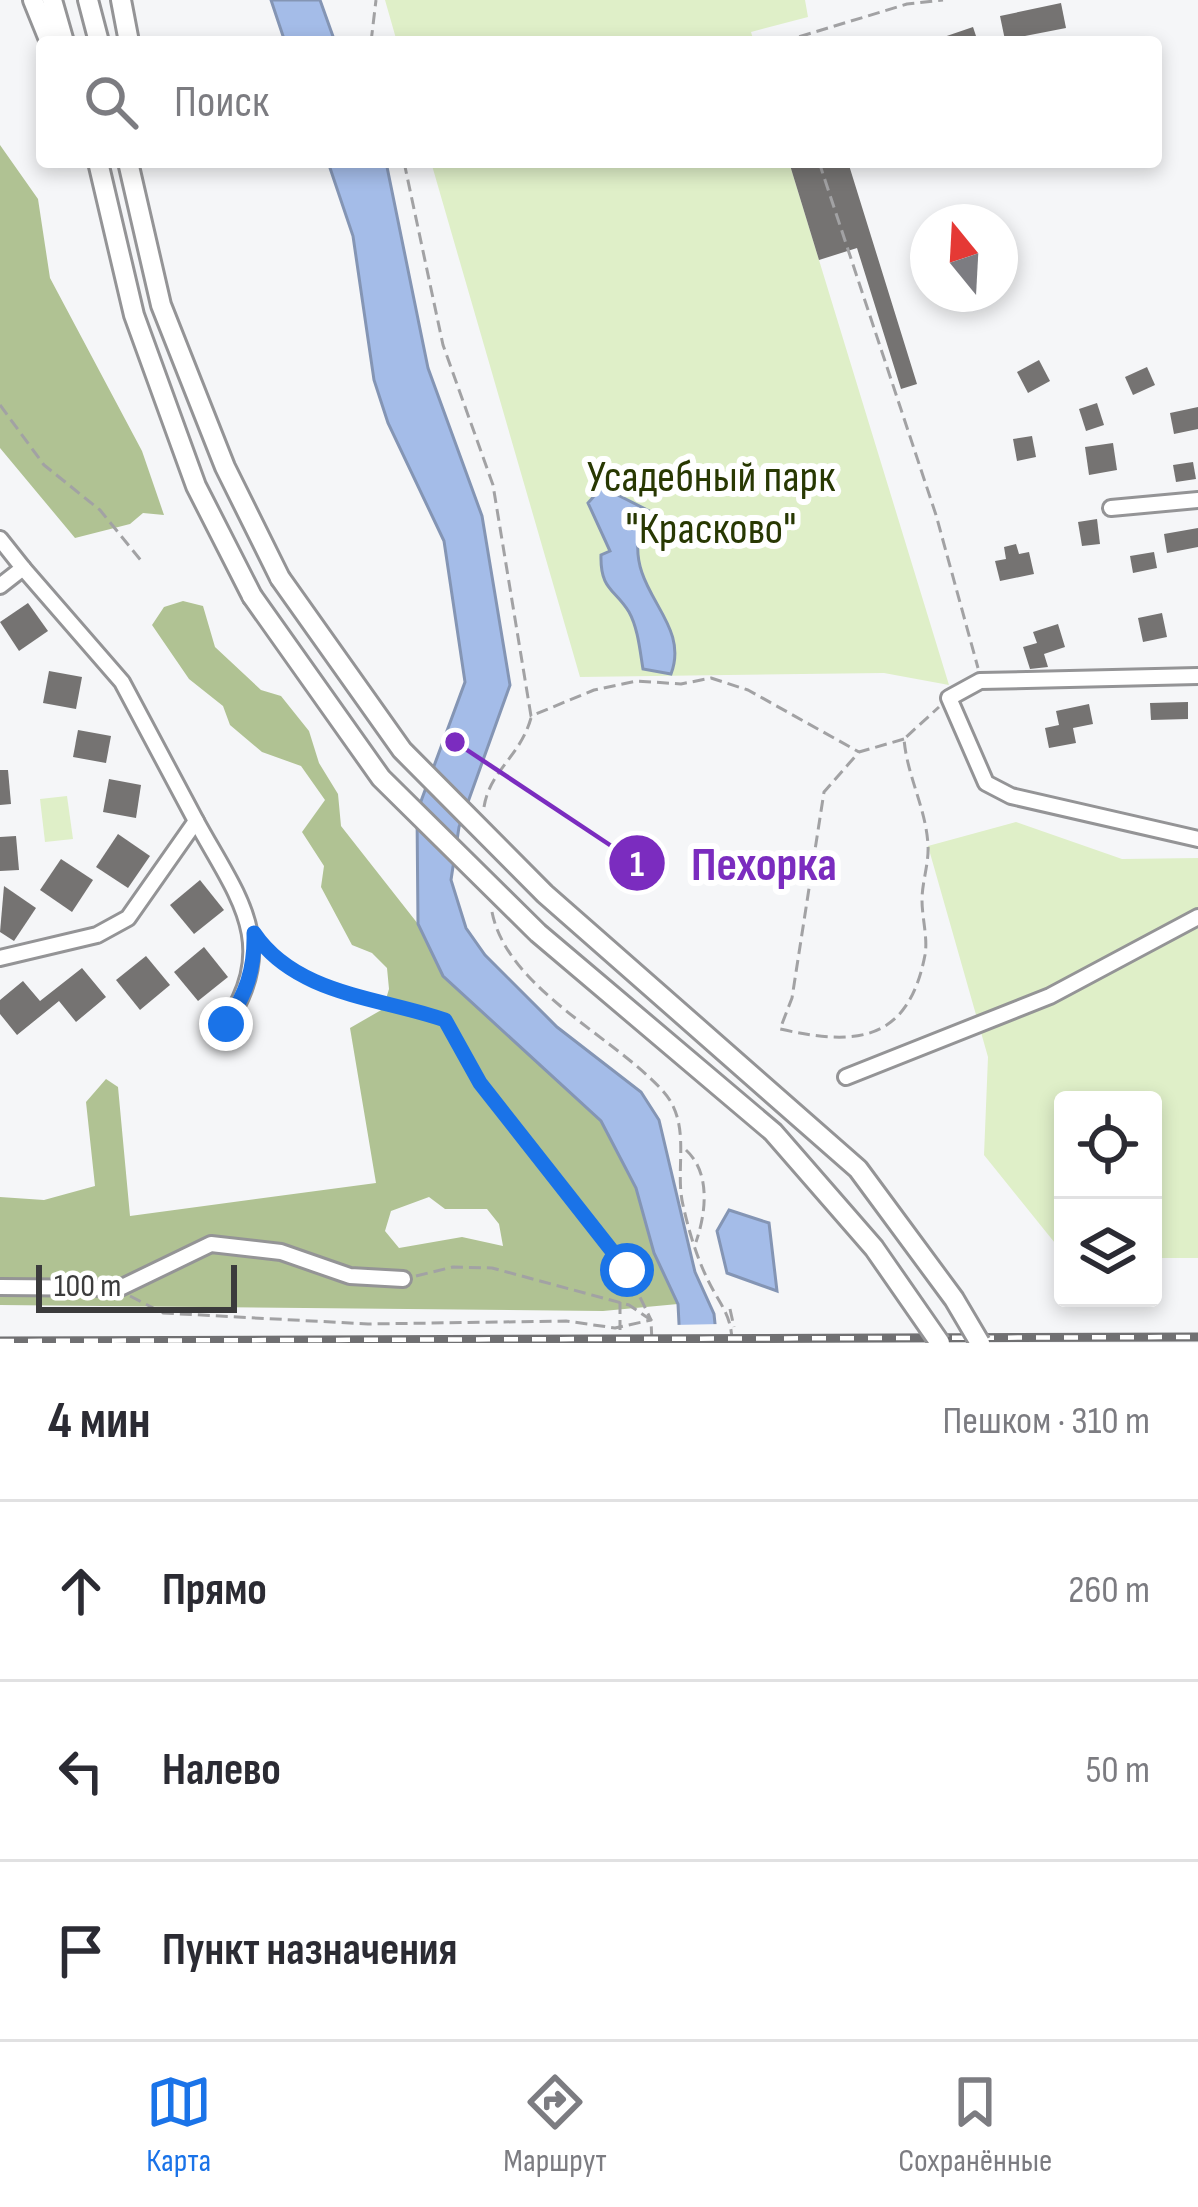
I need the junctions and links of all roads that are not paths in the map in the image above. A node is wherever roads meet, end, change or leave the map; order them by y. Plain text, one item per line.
1 (33, 0) edge
2 (52, 0) edge
3 (88, 0) edge
4 (121, 0) edge
5 (48, 36) edge
6 (62, 36) edge
7 (97, 36) edge
8 (128, 36) edge
9 (99, 168) edge
10 (129, 168) edge
11 (1198, 500) edge
12 (1112, 508) dead end
13 (0, 538) edge
14 (23, 568) junction
15 (0, 586) edge
16 (1198, 676) edge
17 (196, 821) junction
18 (1198, 839) edge
19 (1198, 917) edge
20 (0, 958) edge
21 (226, 1024) dead end
22 (846, 1078) dead end
23 (403, 1279) road end
24 (0, 1288) edge
25 (940, 1343) edge
26 (980, 1343) edge

1 - 5 main road
2 - 6 main road
3 - 7 main road
4 - 8 main road
9 - 25 main road, bridge
10 - 26 main road, bridge
11 - 12 street
13 - 14 street
14 - 15 street
14 - 17 street
16 - 18 street
17 - 20 street
17 - 21 street
19 - 22 street
23 - 24 street

